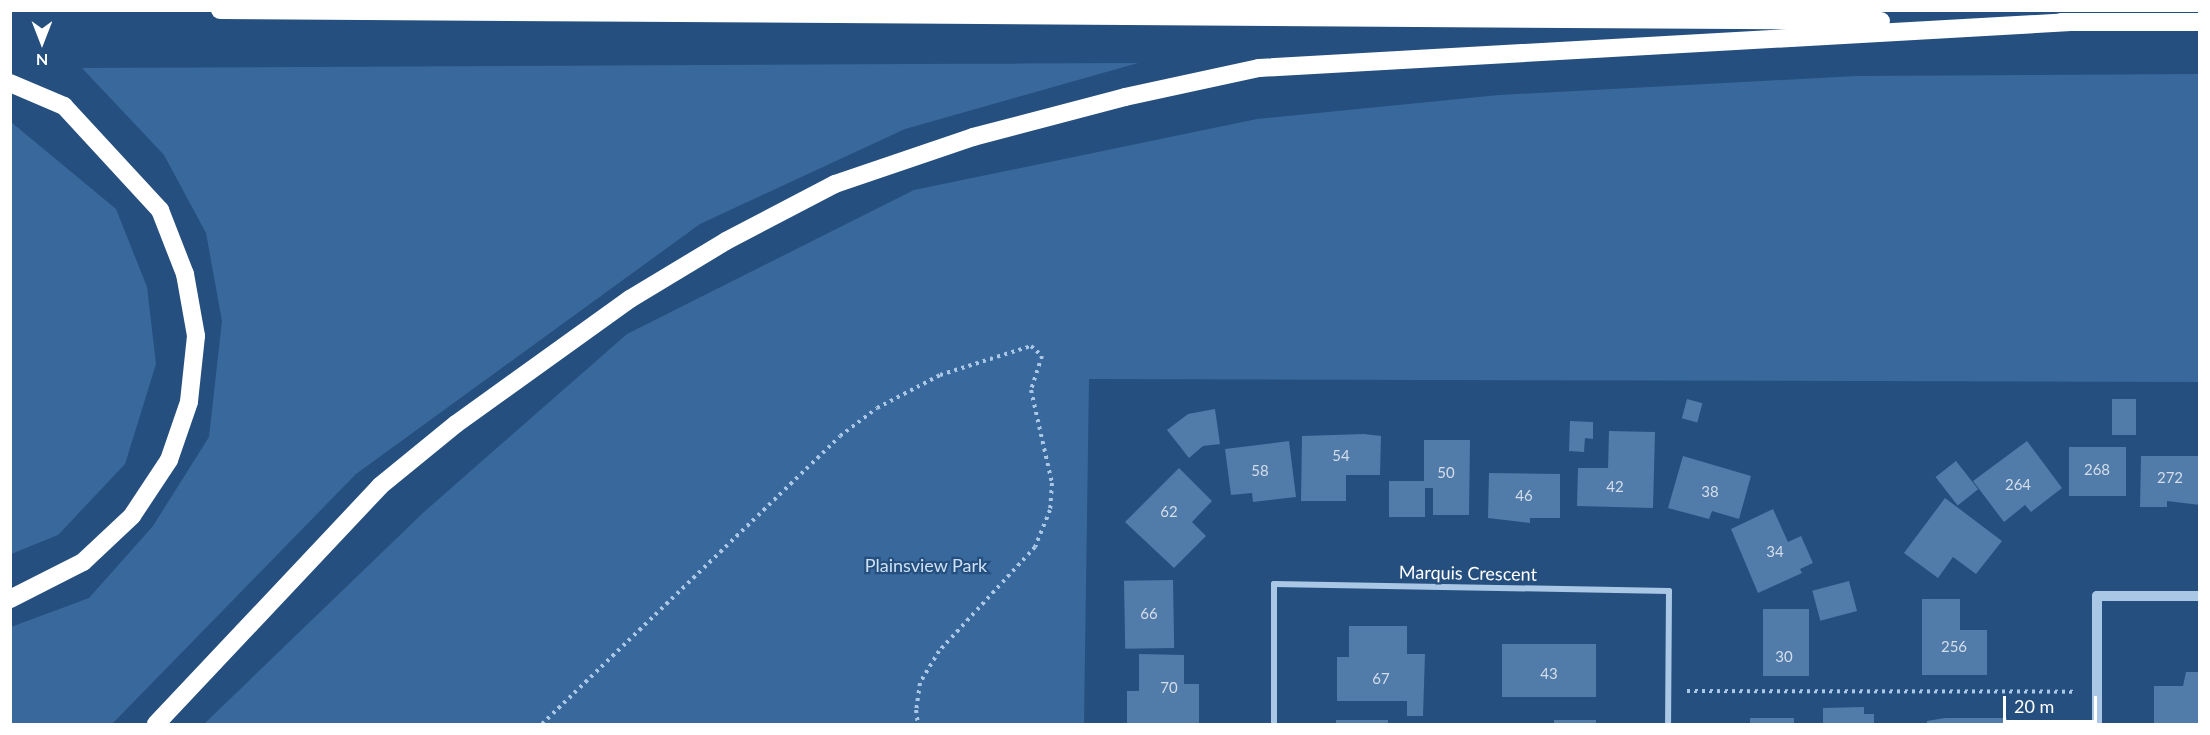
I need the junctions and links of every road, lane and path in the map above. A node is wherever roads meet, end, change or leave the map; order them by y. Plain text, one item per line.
1 (220, 10) edge
2 (2071, 22) junction
3 (2199, 22) edge
4 (10, 83) edge
5 (2199, 596) edge
6 (10, 599) edge
7 (1668, 691) junction
8 (2097, 692) junction
9 (156, 724) edge
10 (542, 724) edge
11 (918, 724) edge
12 (1274, 724) edge
13 (1668, 724) edge
14 (2097, 724) edge

1 - 2 highway
2 - 3 highway
2 - 9 highway
4 - 6 highway
5 - 8 street
7 - 8 path
7 - 12 street, Marquis Crescent
7 - 13 street, Marquis Crescent
8 - 14 street
10 - 11 path

